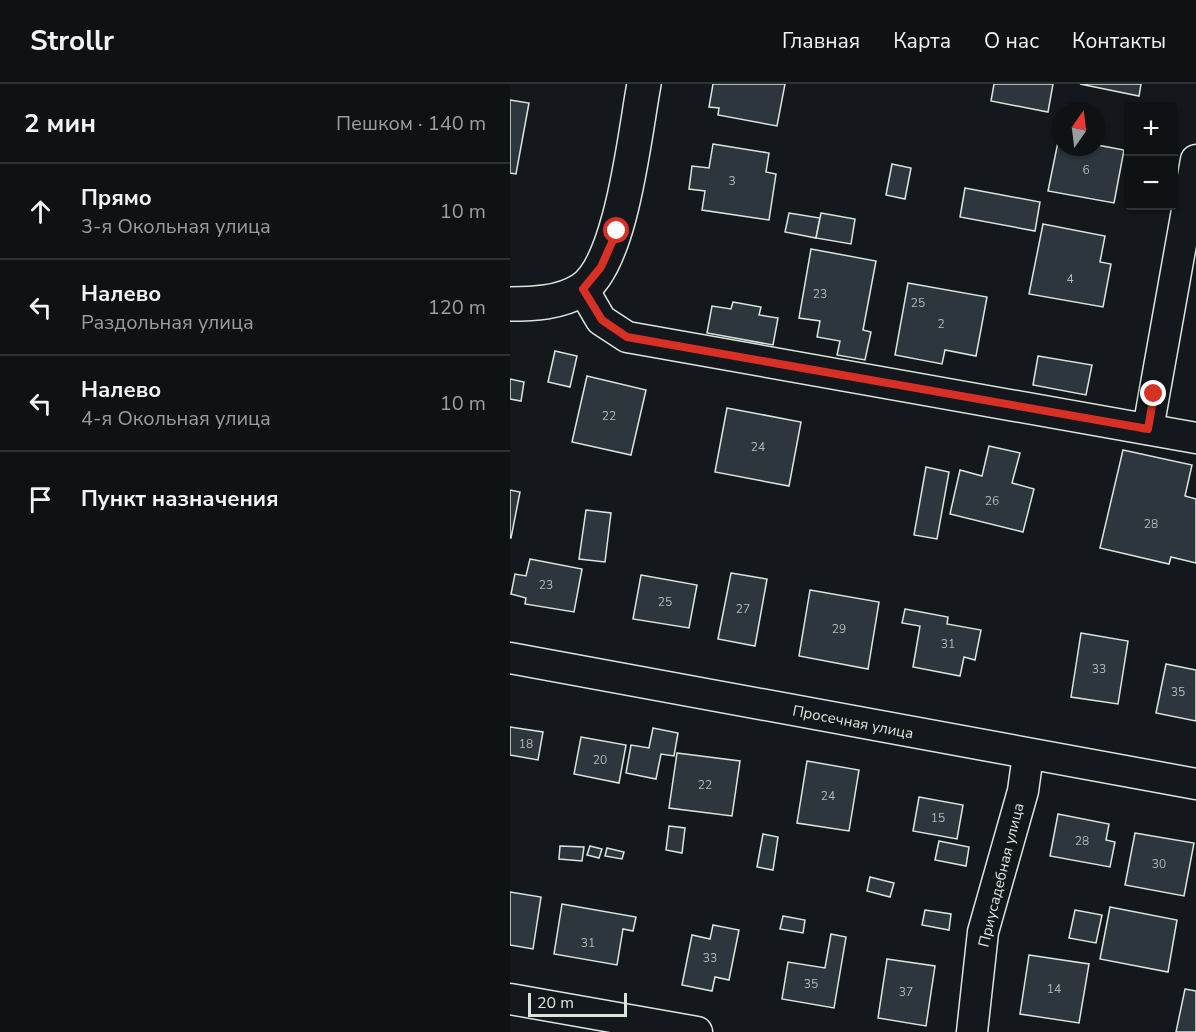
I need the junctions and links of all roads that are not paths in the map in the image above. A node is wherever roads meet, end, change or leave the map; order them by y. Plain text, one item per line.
1 (644, 84) edge
2 (1196, 160) edge
3 (583, 289) junction
4 (510, 304) edge
5 (1148, 429) junction
6 (1196, 438) edge
7 (510, 658) edge
8 (1028, 754) junction
9 (1196, 784) edge
10 (510, 999) edge
11 (698, 1032) edge
12 (972, 1032) edge

1 - 3 street
2 - 5 street
3 - 4 street
3 - 5 street
5 - 6 street
7 - 8 street, Просечная улица
8 - 9 street, Просечная улица
8 - 12 street, Приусадебная улица
10 - 11 street

